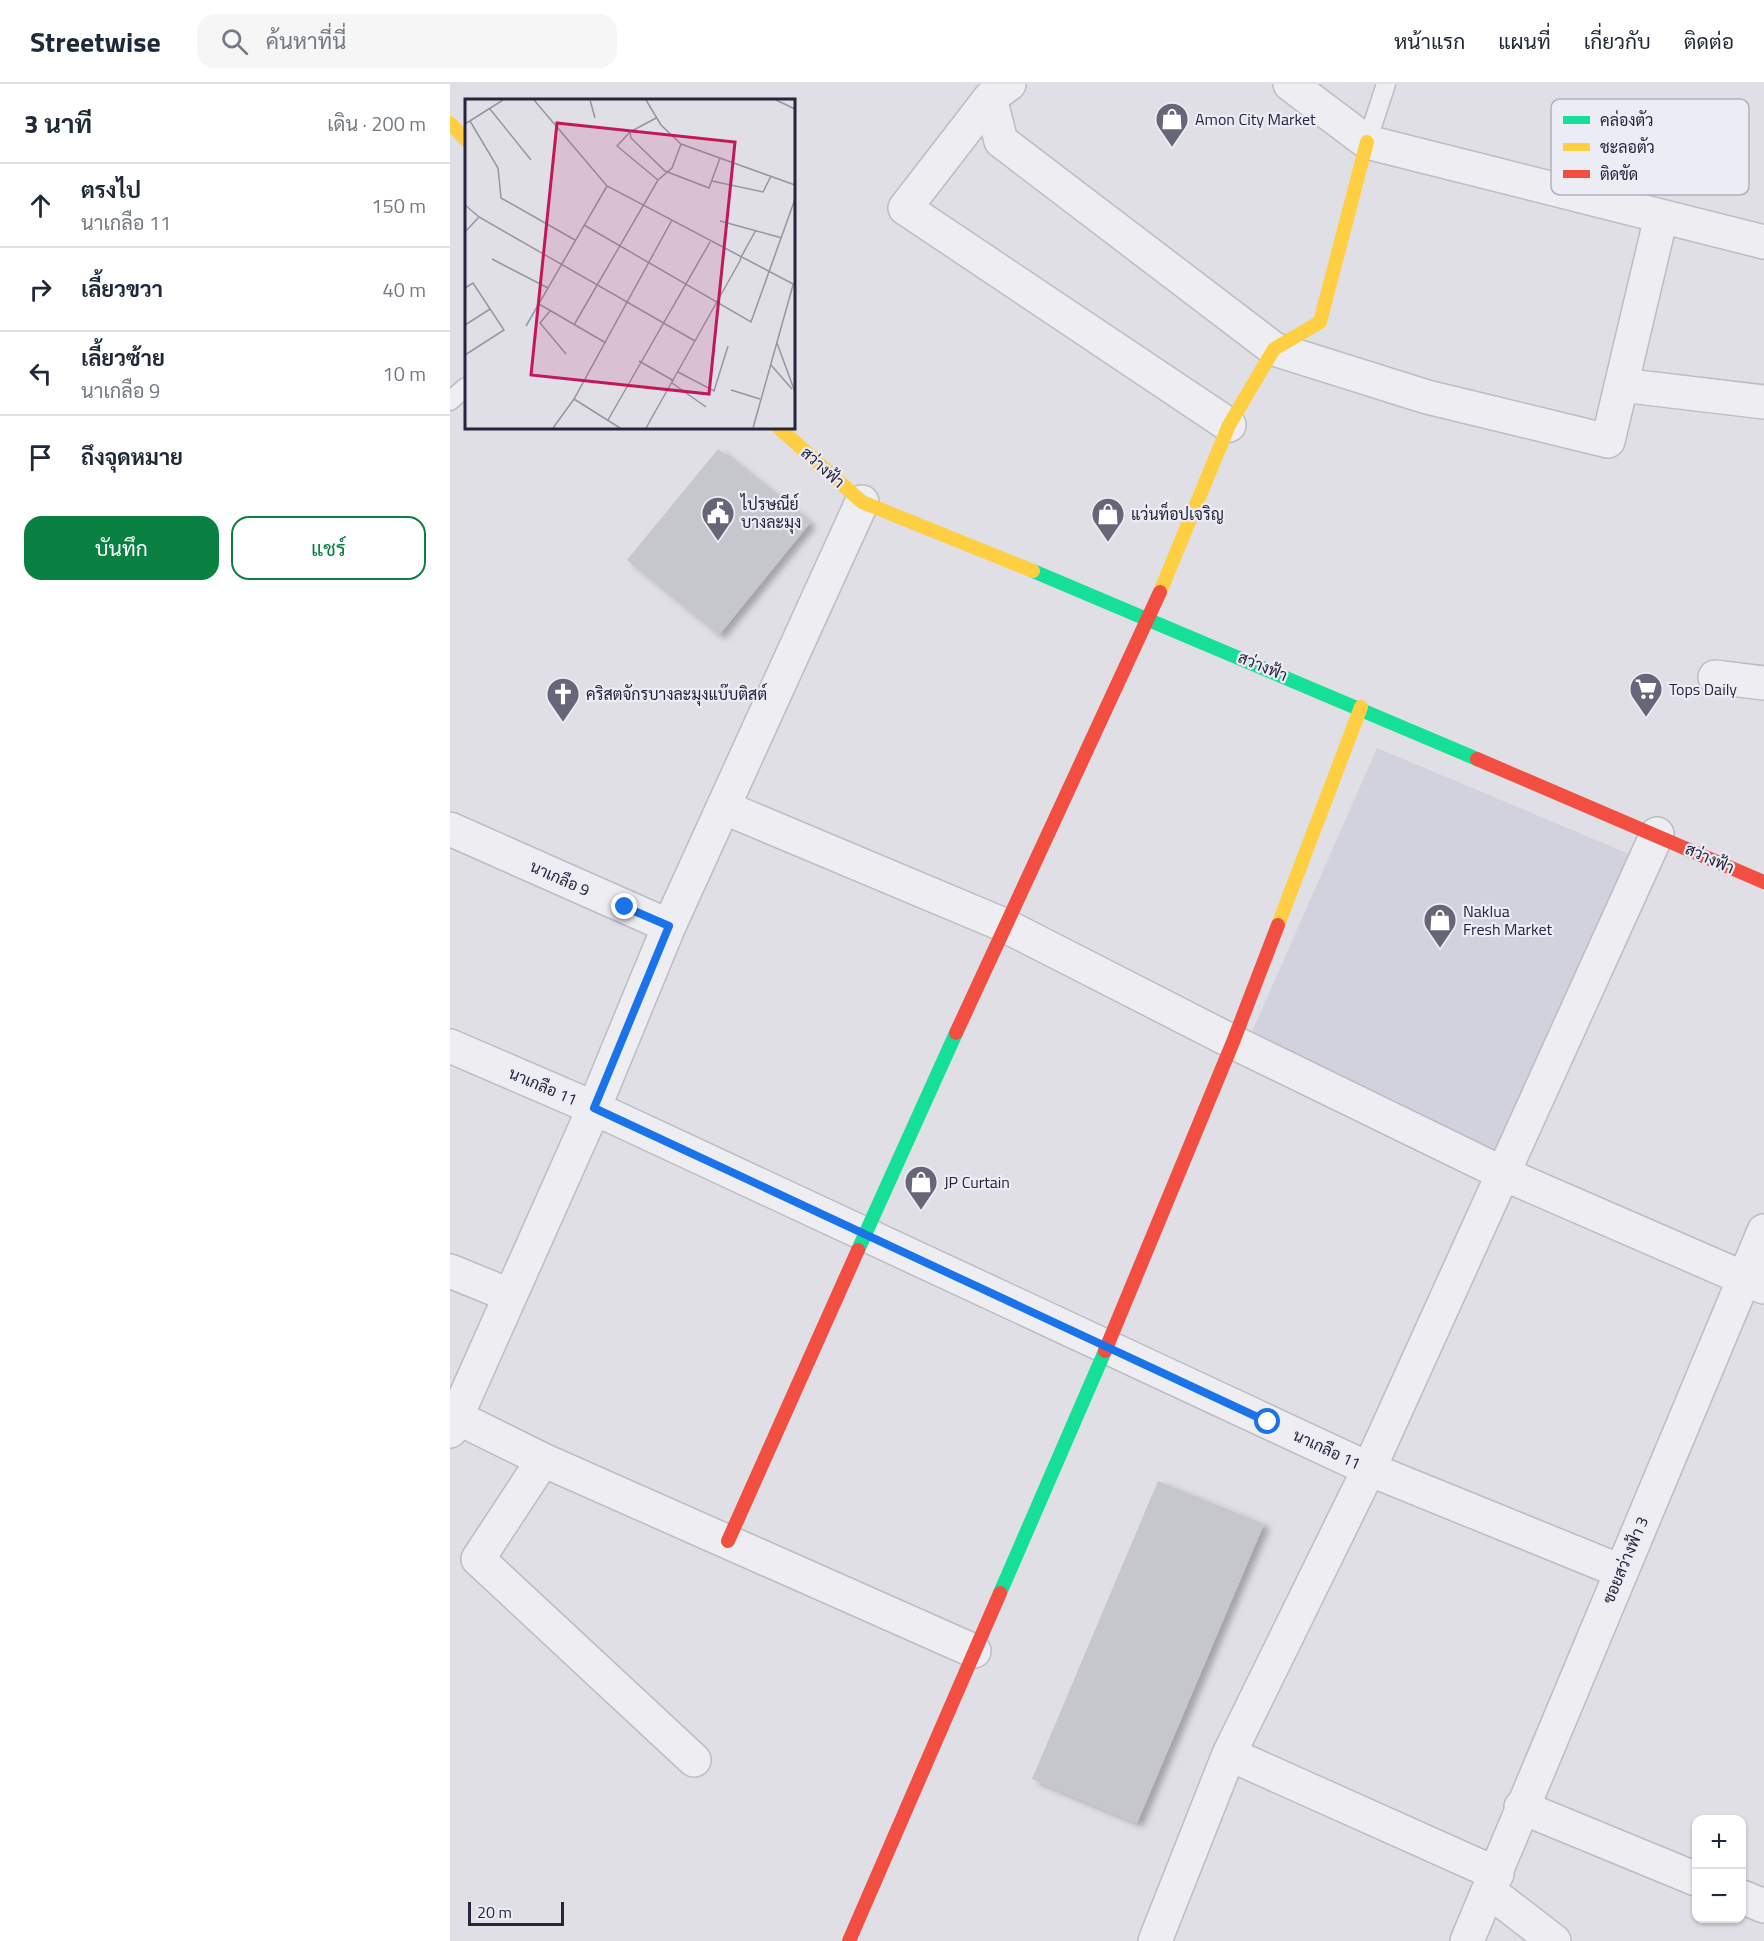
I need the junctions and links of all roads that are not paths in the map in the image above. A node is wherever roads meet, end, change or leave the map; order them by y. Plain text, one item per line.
1 (1290, 84) edge
2 (1386, 84) edge
3 (1000, 91) edge
4 (450, 123) edge
5 (465, 139) edge
6 (1367, 142) junction
7 (1551, 189) edge
8 (1575, 195) edge
9 (1661, 217) junction
10 (1764, 242) edge
11 (1274, 349) junction
12 (1621, 385) junction
13 (465, 388) edge
14 (450, 401) edge
15 (1764, 402) edge
16 (1229, 425) junction
17 (780, 429) edge
18 (862, 502) junction
19 (1149, 618) junction
20 (1715, 677) dead end
21 (1764, 682) edge
22 (1361, 707) junction
23 (723, 807) junction
24 (450, 829) edge
25 (1657, 834) junction
26 (1764, 882) edge
27 (1004, 925) junction
28 (669, 926) junction
29 (1233, 1042) junction
30 (450, 1046) edge
31 (594, 1108) junction
32 (1504, 1174) junction
33 (1764, 1231) edge
34 (864, 1234) junction
35 (450, 1271) edge
36 (1753, 1282) edge
37 (509, 1295) junction
38 (1106, 1348) junction
39 (453, 1424) edge
40 (543, 1460) junction
41 (1369, 1469) junction
42 (728, 1541) junction
43 (1620, 1571) junction
44 (974, 1651) junction
45 (1230, 1754) junction
46 (694, 1760) dead end
47 (1521, 1807) junction
48 (1692, 1877) edge
49 (1493, 1883) junction
50 (1746, 1899) edge
51 (1764, 1906) edge
52 (849, 1941) edge
53 (1155, 1941) edge
54 (1467, 1941) edge
55 (1554, 1941) edge

1 - 6 street
2 - 6 lane
3 - 11 street
3 - 16 street
4 - 5 street
6 - 7 street
6 - 11 street
8 - 9 street
9 - 10 street
9 - 12 street
11 - 12 street
11 - 16 street
12 - 15 street
13 - 14 lane
16 - 19 street
17 - 18 street, สว่างฟ้า
18 - 19 street, สว่างฟ้า
18 - 23 street
19 - 22 street, สว่างฟ้า
19 - 27 street
20 - 21 street
22 - 25 street, สว่างฟ้า
22 - 29 street
23 - 27 street
23 - 28 street
24 - 28 street, นาเกลือ 9
25 - 26 street, สว่างฟ้า
25 - 32 street
27 - 29 street
27 - 34 street
28 - 31 street
29 - 32 street
29 - 38 street
30 - 31 street, นาเกลือ 11
31 - 34 street, นาเกลือ 11
31 - 37 street
32 - 36 street
32 - 41 street
33 - 36 street, ซอยสว่างฟ้า 3
34 - 38 street, นาเกลือ 11
34 - 42 street
35 - 37 street
36 - 43 street, ซอยสว่างฟ้า 3
37 - 39 street
38 - 41 street, นาเกลือ 11
38 - 44 street
39 - 40 street
40 - 42 street
40 - 46 street
41 - 43 street, นาเกลือ 11
41 - 45 street
42 - 44 street
43 - 47 street, ซอยสว่างฟ้า 3
44 - 52 street
45 - 49 street
45 - 53 street
47 - 48 street
47 - 49 street, ซอยสว่างฟ้า 3
49 - 54 street, ซอยสว่างฟ้า 3
49 - 55 street
50 - 51 street

